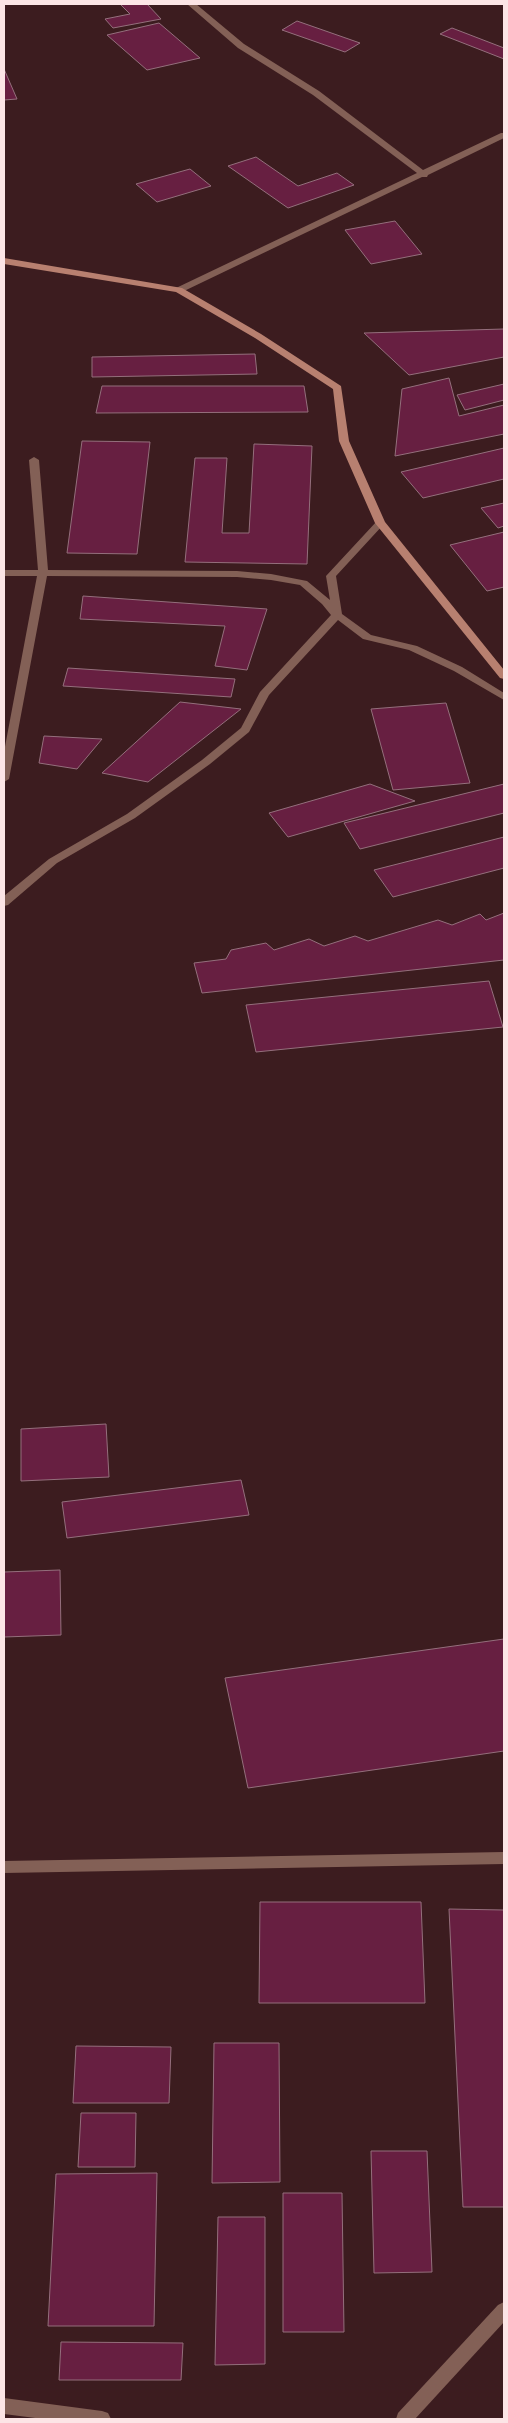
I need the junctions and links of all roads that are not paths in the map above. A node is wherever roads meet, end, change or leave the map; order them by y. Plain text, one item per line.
1 (191, 4) edge
2 (504, 135) edge
3 (424, 175) junction
4 (4, 261) edge
5 (180, 290) junction
6 (34, 460) dead end
7 (380, 522) junction
8 (4, 573) edge
9 (43, 573) junction
10 (337, 615) junction
11 (504, 676) edge
12 (504, 697) edge
13 (4, 779) edge
14 (4, 902) edge
15 (504, 1858) edge
16 (4, 1867) edge
17 (504, 2310) edge
18 (4, 2406) edge
19 (102, 2419) edge
20 (404, 2419) edge

1 - 3 street
2 - 3 street
3 - 5 street
4 - 5 main road
5 - 7 main road
6 - 9 street
7 - 10 street
7 - 11 main road
8 - 9 street
9 - 10 street
9 - 13 street
10 - 12 street
10 - 14 street
15 - 16 street
17 - 20 street
18 - 19 street

